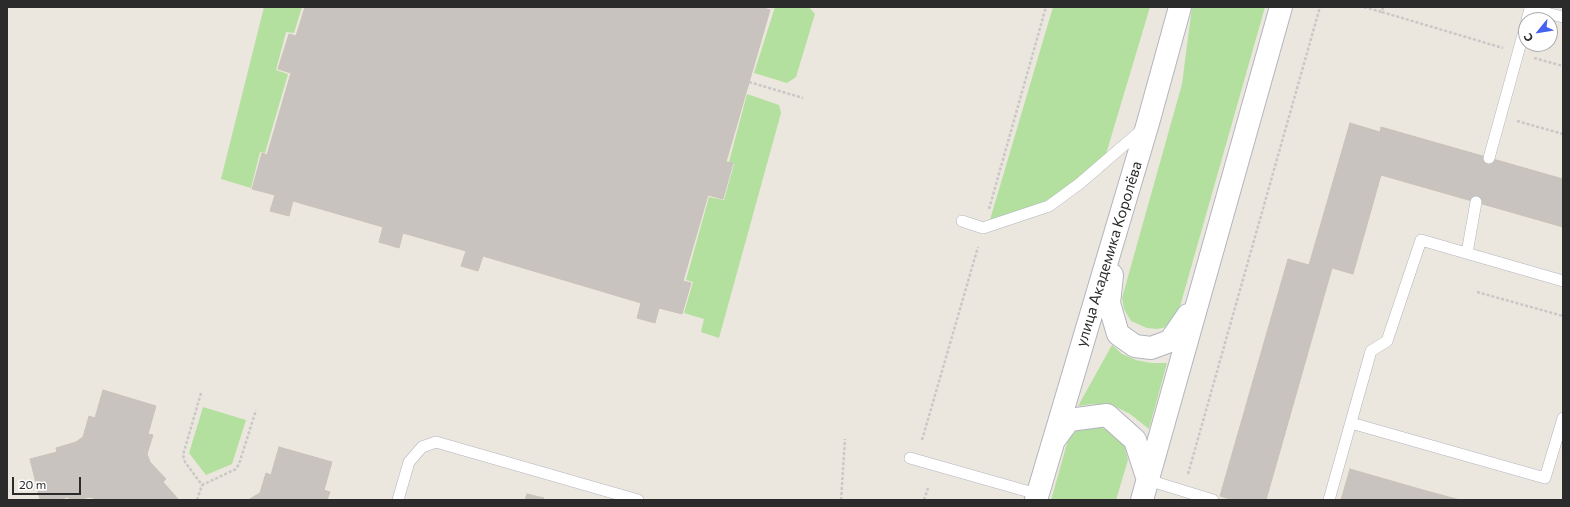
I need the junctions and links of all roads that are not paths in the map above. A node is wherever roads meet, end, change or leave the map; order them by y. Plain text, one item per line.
1 (1180, 7) edge
2 (1281, 7) edge
3 (1529, 12) edge
4 (1542, 12) edge
5 (1518, 52) edge
6 (1148, 123) junction
7 (1489, 158) dead end
8 (1476, 202) dead end
9 (962, 221) dead end
10 (1117, 228) junction
11 (1466, 253) junction
12 (1563, 280) edge
13 (1197, 302) junction
14 (1563, 418) edge
15 (1351, 423) junction
16 (1054, 440) junction
17 (910, 458) dead end
18 (1145, 490) edge
19 (1037, 497) edge
20 (398, 500) edge
21 (638, 500) edge
22 (1214, 500) edge
23 (1329, 500) edge

1 - 6 street, улица Академика Королёва
2 - 13 street
3 - 4 lane
5 - 7 lane
6 - 9 lane
6 - 10 street, улица Академика Королёва
8 - 11 lane
10 - 13 street
10 - 16 street, улица Академика Королёва
11 - 12 lane
11 - 15 lane
13 - 18 street
14 - 15 lane
15 - 23 lane
16 - 18 street
16 - 19 street, улица Академика Королёва
17 - 19 lane
18 - 22 lane
20 - 21 lane

